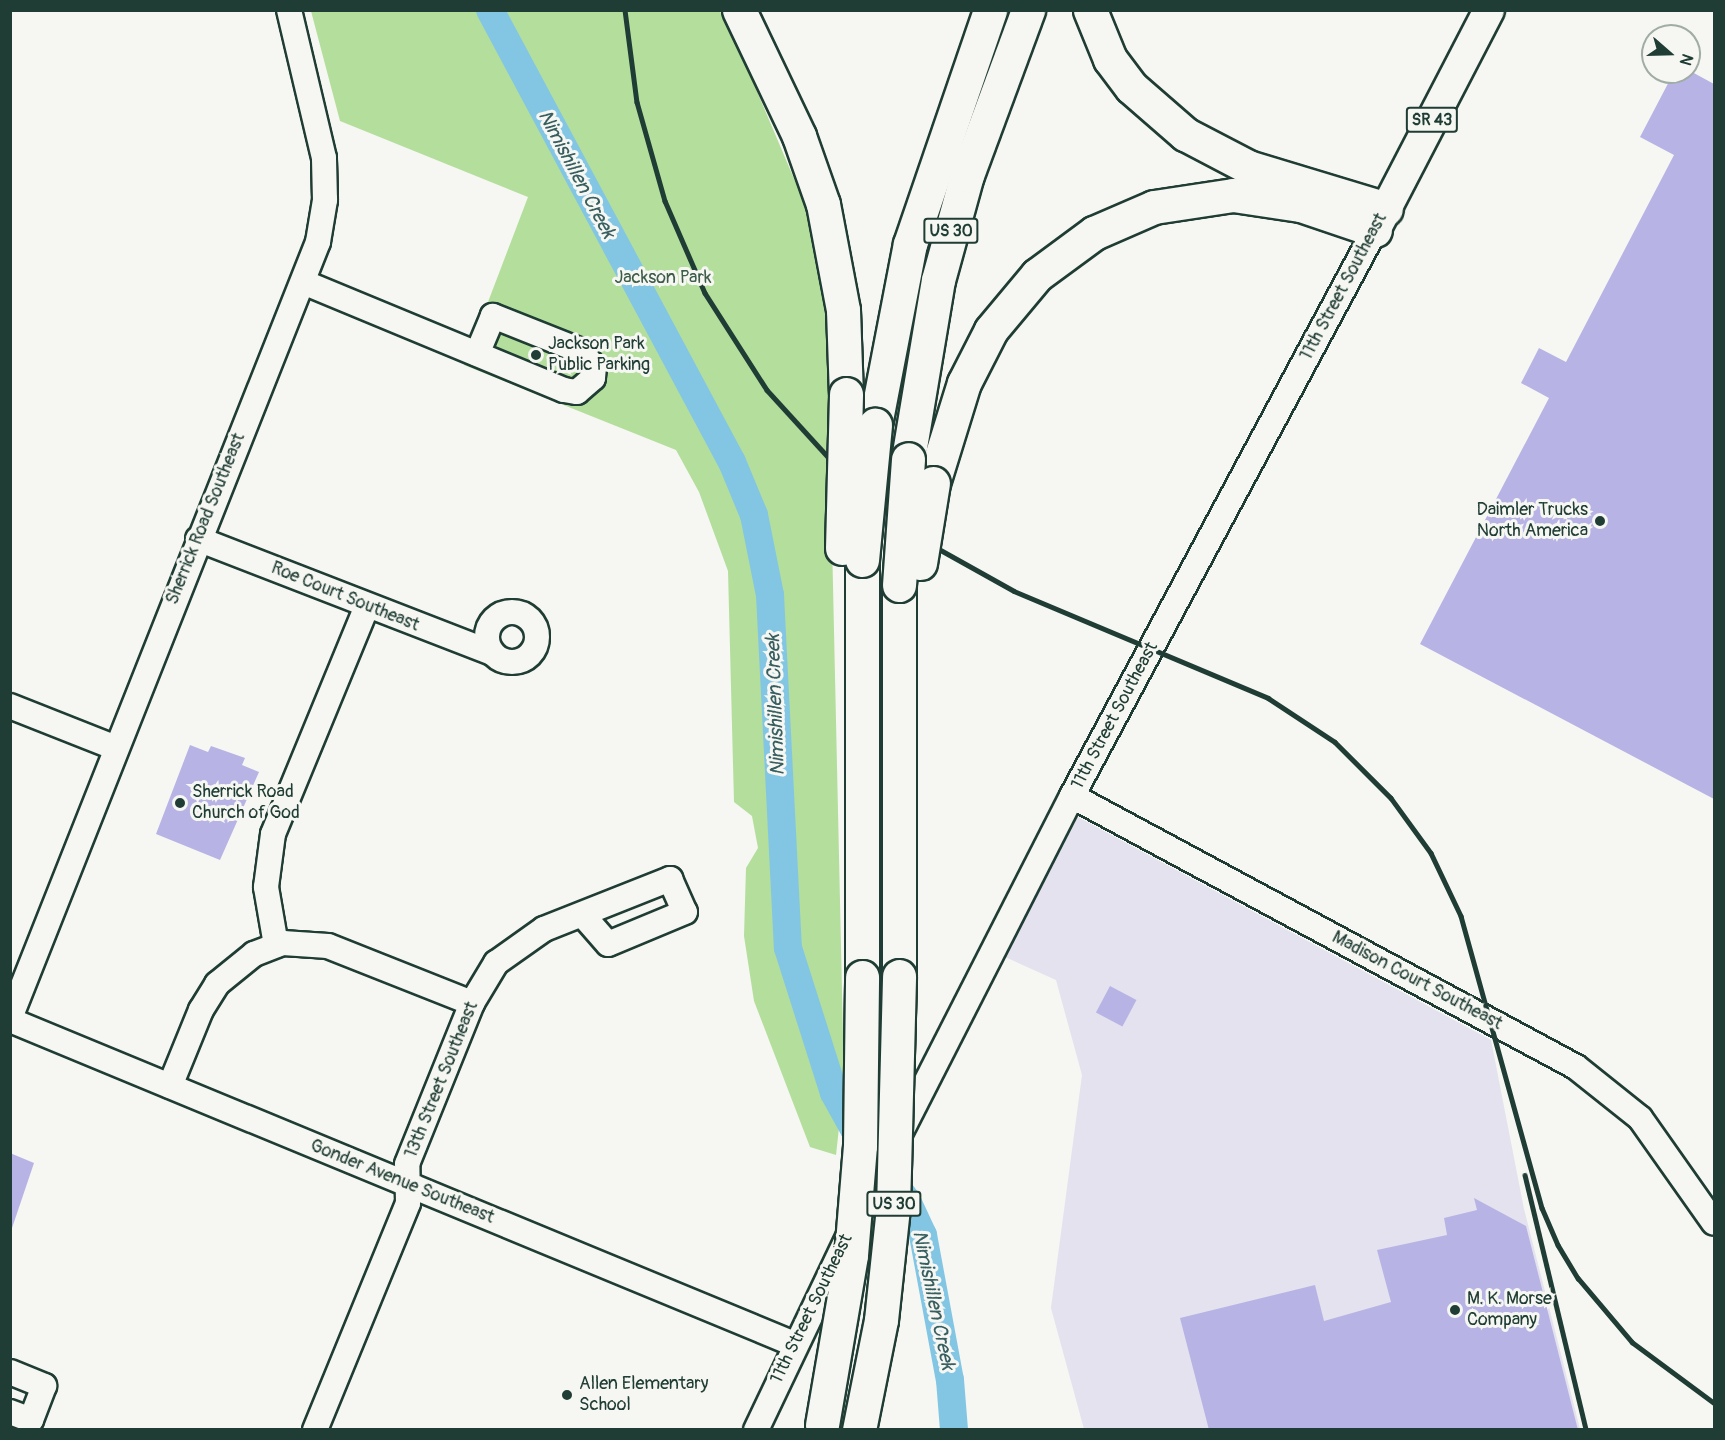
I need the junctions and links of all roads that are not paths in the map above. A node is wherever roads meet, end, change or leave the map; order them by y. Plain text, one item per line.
1 (288, 10) edge
2 (739, 10) edge
3 (990, 10) edge
4 (1028, 10) edge
5 (1090, 10) edge
6 (1485, 14) edge
7 (1380, 219) junction
8 (303, 282) junction
9 (477, 354) dead end
10 (198, 539) junction
11 (852, 554) junction
12 (908, 590) junction
13 (367, 606) junction
14 (492, 654) dead end
15 (10, 706) edge
16 (116, 748) junction
17 (1072, 796) junction
18 (584, 916) dead end
19 (276, 945) junction
20 (472, 1003) junction
21 (10, 1019) edge
22 (170, 1086) junction
23 (408, 1185) junction
24 (1714, 1223) edge
25 (794, 1344) junction
26 (10, 1372) edge
27 (10, 1412) edge
28 (821, 1427) edge
29 (315, 1430) edge
30 (756, 1430) edge
31 (859, 1430) edge

1 - 8 street, Sherrick Road Southeast
2 - 11 highway, bridge
3 - 11 highway, US 30, bridge
4 - 12 highway, US 30, bridge
5 - 7 highway
6 - 7 main road, 11th Street Southeast / SR 43
7 - 12 highway, bridge
7 - 17 street, 11th Street Southeast
8 - 9 street
8 - 10 street, Sherrick Road Southeast
10 - 13 street, Roe Court Southeast
10 - 16 street, Sherrick Road Southeast
11 - 28 highway, US 30, bridge
12 - 31 highway, US 30, bridge
13 - 14 street, Roe Court Southeast
13 - 19 street
15 - 16 street
16 - 21 street, Sherrick Road Southeast
17 - 24 street, Madison Court Southeast
17 - 25 street, 11th Street Southeast, bridge
18 - 20 street, 13th Street Southeast
19 - 20 street
19 - 22 street
20 - 23 street, 13th Street Southeast
21 - 22 street, Gonder Avenue Southeast
22 - 23 street, Gonder Avenue Southeast
23 - 25 street, Gonder Avenue Southeast
23 - 29 street, 13th Street Southeast
25 - 30 street, 11th Street Southeast
26 - 27 street

